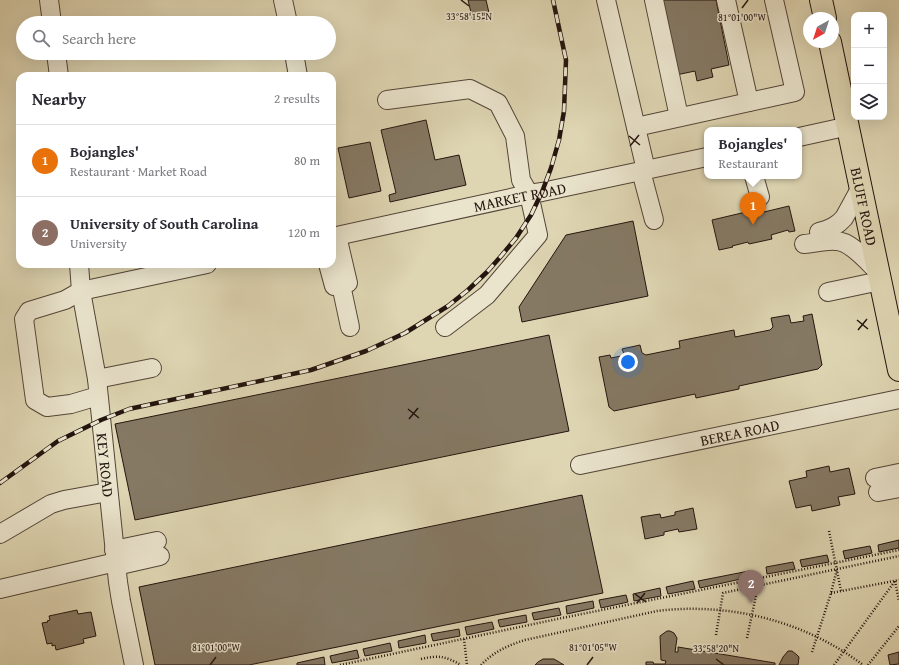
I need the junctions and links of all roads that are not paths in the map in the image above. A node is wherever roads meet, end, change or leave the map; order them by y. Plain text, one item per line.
1 (49, 0) edge
2 (283, 0) edge
3 (606, 0) edge
4 (654, 0) edge
5 (726, 0) edge
6 (774, 0) edge
7 (821, 0) edge
8 (824, 12) edge
9 (51, 16) edge
10 (286, 16) edge
11 (831, 48) edge
12 (57, 60) edge
13 (295, 60) edge
14 (58, 72) edge
15 (297, 72) edge
16 (387, 100) dead end
17 (748, 102) junction
18 (679, 118) junction
19 (848, 126) junction
20 (636, 127) junction
21 (802, 136) edge
22 (704, 158) edge
23 (643, 170) junction
24 (755, 179) edge
25 (860, 187) junction
26 (529, 194) junction
27 (760, 197) dead end
28 (654, 220) dead end
29 (819, 232) dead end
30 (336, 237) edge
31 (804, 244) dead end
32 (336, 251) edge
33 (79, 268) edge
34 (188, 268) edge
35 (330, 268) edge
36 (879, 277) junction
37 (341, 285) junction
38 (81, 291) junction
39 (828, 292) dead end
40 (350, 328) dead end
41 (445, 328) dead end
42 (152, 368) dead end
43 (899, 370) edge
44 (98, 388) junction
45 (899, 399) edge
46 (580, 465) dead end
47 (899, 473) edge
48 (899, 488) edge
49 (108, 492) junction
50 (0, 534) edge
51 (159, 548) dead end
52 (115, 559) junction
53 (0, 589) edge
54 (134, 665) edge

1 - 9 street
2 - 10 street
3 - 20 street
4 - 18 street
5 - 17 street
6 - 17 street
7 - 8 main road
11 - 19 main road, BLUFF ROAD
12 - 14 street
13 - 15 street
16 - 26 street
17 - 18 street
18 - 20 street
19 - 21 street
19 - 25 main road, BLUFF ROAD
20 - 23 street
22 - 23 street, MARKET ROAD
23 - 26 street, MARKET ROAD
23 - 28 street
24 - 27 street
25 - 29 street
25 - 36 main road, BLUFF ROAD
26 - 30 street, MARKET ROAD
26 - 41 street
31 - 36 street
32 - 37 street
33 - 38 street, KEY ROAD
34 - 38 street
35 - 37 street
36 - 39 street
36 - 43 main road, BLUFF ROAD
37 - 40 street
38 - 44 street, KEY ROAD
38 - 44 street
42 - 44 street
44 - 49 street, KEY ROAD
45 - 46 street, BEREA ROAD
47 - 48 street
49 - 50 street
49 - 52 street, KEY ROAD
51 - 52 street
52 - 53 street
52 - 54 street, KEY ROAD

